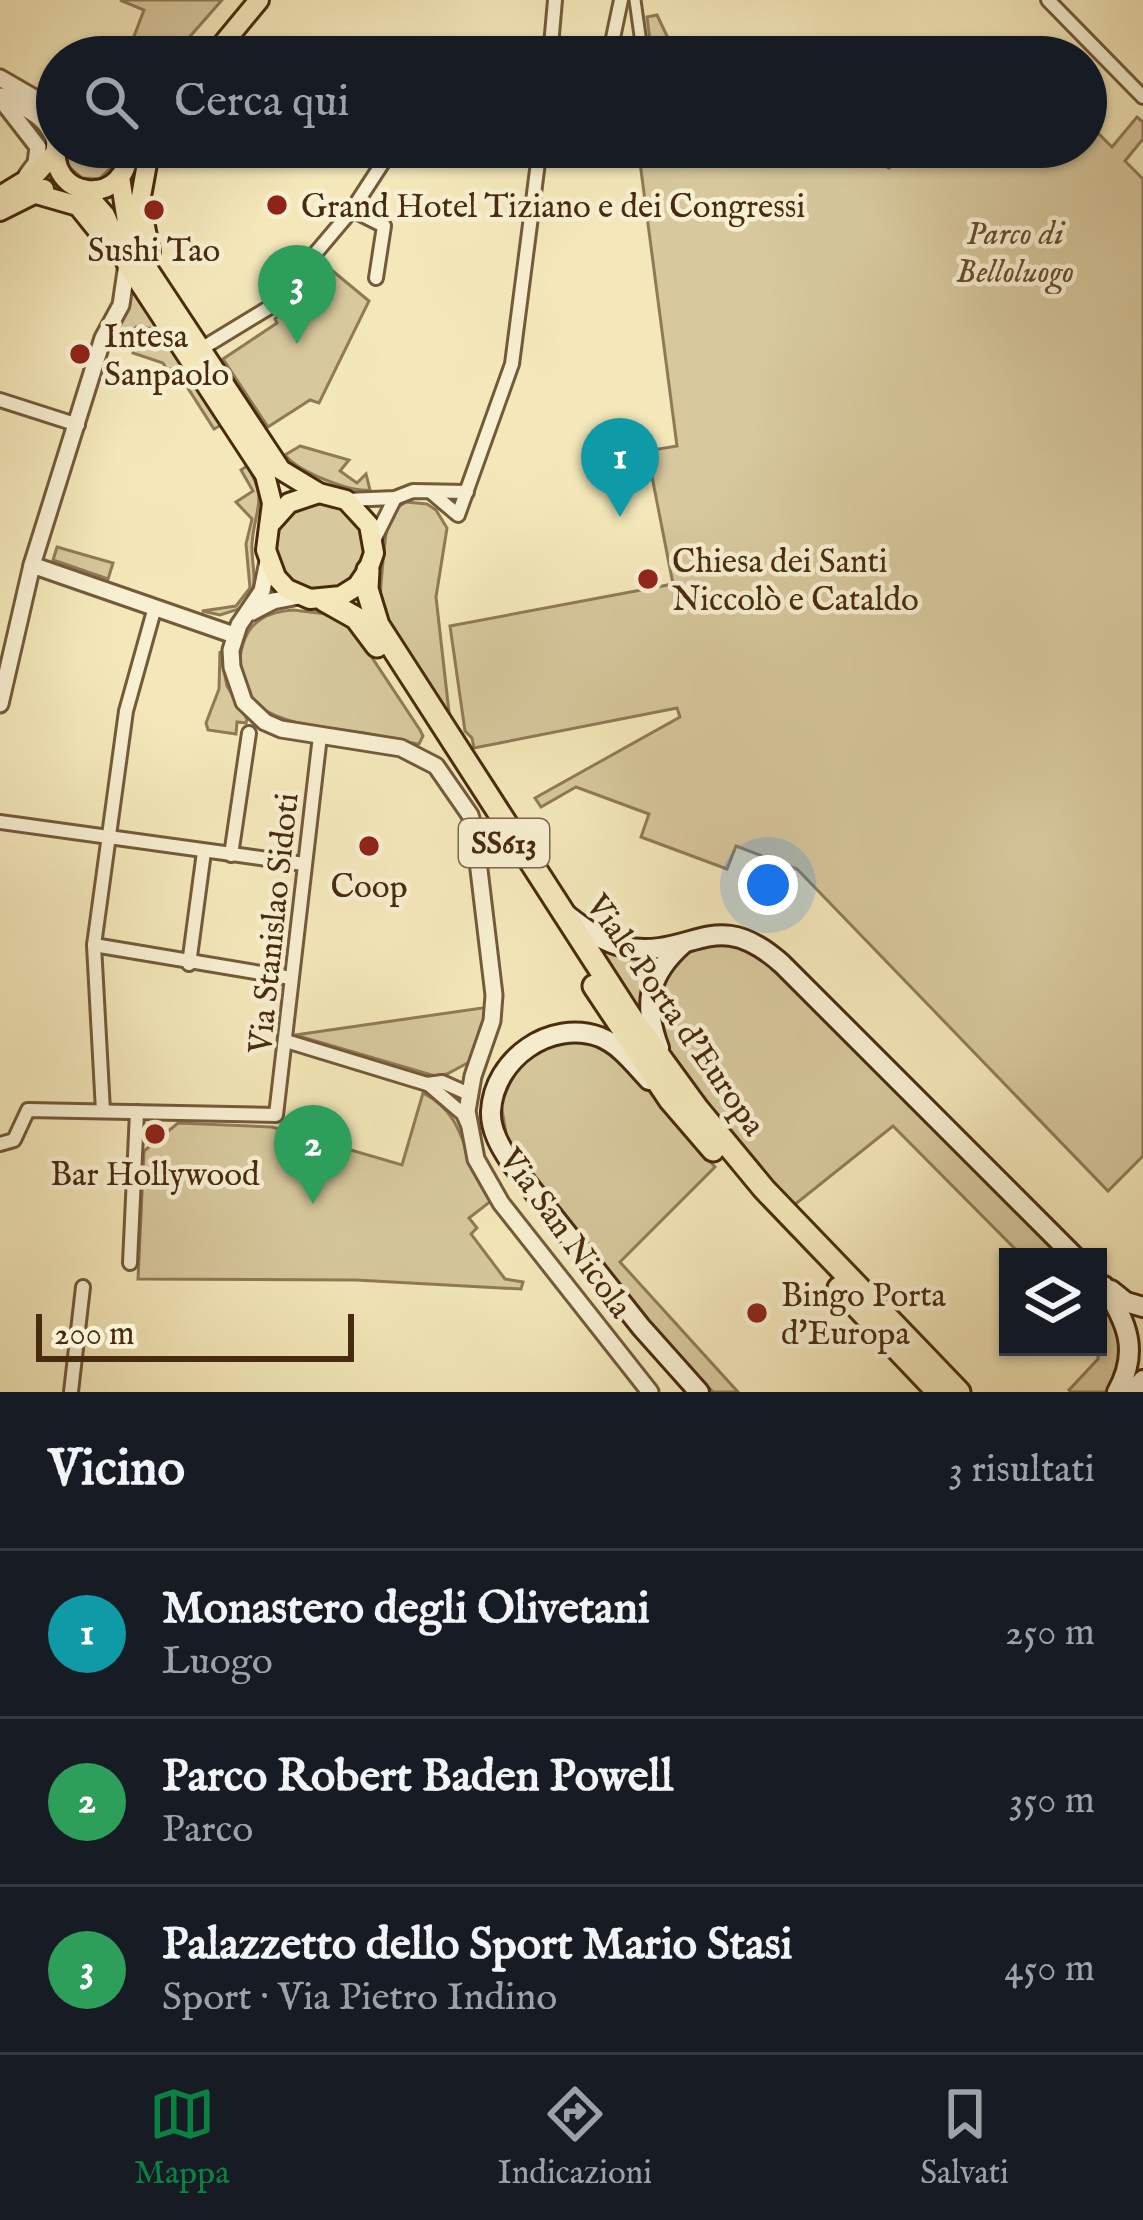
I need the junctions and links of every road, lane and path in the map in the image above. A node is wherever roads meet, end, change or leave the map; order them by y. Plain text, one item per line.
1 (244, 0) edge
2 (259, 0) edge
3 (555, 0) edge
4 (635, 0) edge
5 (1048, 0) edge
6 (619, 5) edge
7 (215, 36) edge
8 (229, 36) edge
9 (552, 36) edge
10 (614, 36) edge
11 (640, 36) edge
12 (1083, 36) edge
13 (1107, 60) edge
14 (0, 78) edge
15 (0, 96) edge
16 (1143, 97) edge
17 (36, 99) edge
18 (36, 115) edge
19 (36, 150) edge
20 (36, 160) edge
21 (40, 168) edge
22 (59, 168) edge
23 (120, 168) edge
24 (131, 168) edge
25 (134, 168) edge
26 (379, 168) edge
27 (537, 168) edge
28 (77, 187) junction
29 (33, 193) junction
30 (1, 200) edge
31 (352, 210) junction
32 (127, 264) junction
33 (376, 278) dead end
34 (169, 301) junction
35 (201, 349) junction
36 (0, 400) edge
37 (78, 425) junction
38 (467, 492) junction
39 (319, 493) junction
40 (432, 493) junction
41 (395, 498) junction
42 (346, 500) junction
43 (272, 522) junction
44 (374, 541) junction
45 (268, 561) junction
46 (32, 566) junction
47 (368, 570) junction
48 (299, 596) junction
49 (325, 600) junction
50 (155, 607) junction
51 (249, 614) junction
52 (234, 635) junction
53 (5, 647) edge
54 (0, 704) edge
55 (249, 733) dead end
56 (320, 736) junction
57 (0, 822) edge
58 (109, 838) junction
59 (204, 852) junction
60 (231, 855) junction
61 (304, 863) junction
62 (564, 913) junction
63 (687, 941) junction
64 (94, 945) junction
65 (189, 964) junction
66 (291, 978) junction
67 (286, 1041) junction
68 (478, 1062) junction
69 (665, 1067) junction
70 (438, 1087) junction
71 (470, 1094) junction
72 (670, 1100) junction
73 (103, 1112) junction
74 (137, 1112) junction
75 (468, 1125) junction
76 (0, 1144) edge
77 (1066, 1248) edge
78 (130, 1263) dead end
79 (83, 1287) dead end
80 (1107, 1287) edge
81 (1107, 1292) edge
82 (1143, 1307) edge
83 (1143, 1370) edge
84 (1143, 1380) edge
85 (71, 1392) edge
86 (650, 1392) edge
87 (699, 1392) edge
88 (938, 1392) edge
89 (959, 1392) edge
90 (1119, 1392) edge
91 (1132, 1392) edge

1 - 7 main road
2 - 8 main road
3 - 9 street
4 - 11 street
5 - 12 street
6 - 10 street
13 - 16 street
14 - 17 street
15 - 18 street
15 - 19 street
20 - 30 street
21 - 30 main road
22 - 28 main road
23 - 28 main road
24 - 34 main road
25 - 34 main road
26 - 31 street
27 - 38 street
28 - 29 main road
28 - 32 main road
29 - 30 main road
29 - 32 main road
31 - 33 street
31 - 35 street
32 - 37 street
32 - 43 main road
34 - 35 main road
35 - 39 main road
36 - 37 street
37 - 46 street
38 - 40 street
38 - 40 street
39 - 42 main road
39 - 43 main road
40 - 41 street
41 - 42 street
41 - 44 street
42 - 44 main road
43 - 45 main road
44 - 47 main road, Viale Porta d'Europa
45 - 48 main road
45 - 51 street
46 - 50 street
46 - 53 street
47 - 49 main road
47 - 62 highway, Viale Porta d'Europa / SS613
48 - 49 main road, Viale Porta d'Europa
48 - 51 street
49 - 72 highway, Viale Porta d'Europa / SS613
50 - 52 street
50 - 58 street
51 - 52 street
52 - 56 street, Via San Nicola
53 - 54 street
55 - 60 street
56 - 61 street, Via Stanislao Sidoti
56 - 68 street, Via San Nicola
57 - 58 street
58 - 59 street
58 - 64 street
59 - 60 street
59 - 65 street
60 - 61 street
61 - 66 street, Via Stanislao Sidoti
62 - 63 main road
62 - 69 highway, Viale Porta d'Europa
63 - 69 main road
63 - 77 main road
64 - 65 street
64 - 73 street
65 - 66 street
66 - 67 street, Via Stanislao Sidoti
67 - 70 street
67 - 74 street, Via Stanislao Sidoti
68 - 70 street
68 - 71 street, Via San Nicola
69 - 89 highway, Viale Porta d'Europa
70 - 71 street
70 - 75 street
71 - 75 street, Via San Nicola
72 - 87 main road
72 - 88 highway, Viale Porta d'Europa
73 - 74 street
73 - 76 street
74 - 78 street
75 - 86 street, Via San Nicola
79 - 85 street
80 - 82 main road
81 - 90 main road
83 - 90 main road
84 - 91 main road

